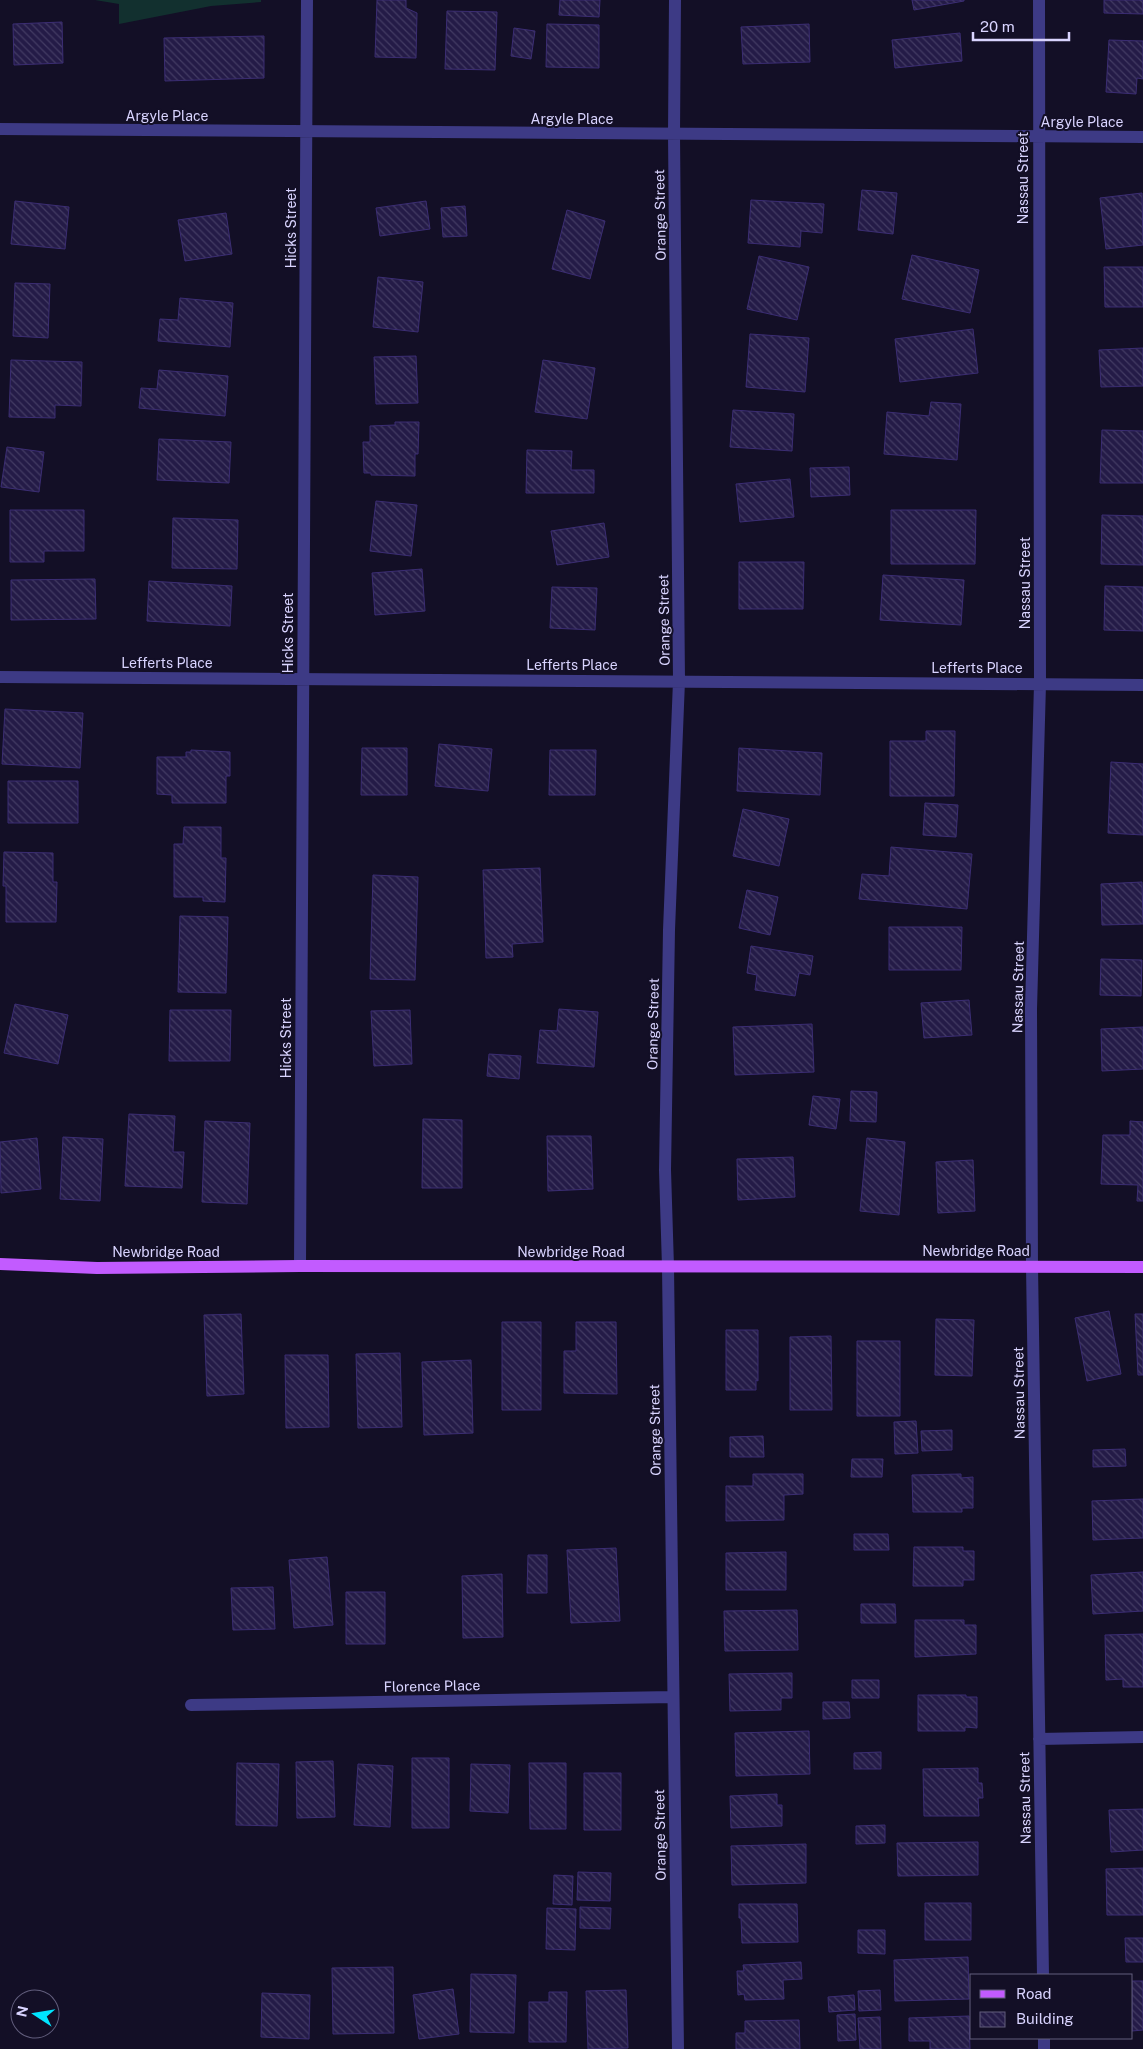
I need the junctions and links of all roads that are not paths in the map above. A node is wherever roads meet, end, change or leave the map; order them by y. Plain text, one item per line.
1 (307, 0) edge
2 (675, 0) edge
3 (1039, 0) edge
4 (0, 129) edge
5 (306, 132) junction
6 (674, 134) junction
7 (1038, 136) junction
8 (1143, 137) edge
9 (0, 677) edge
10 (303, 678) junction
11 (679, 681) junction
12 (1040, 684) junction
13 (1143, 685) edge
14 (0, 1264) edge
15 (300, 1266) junction
16 (1032, 1266) junction
17 (1143, 1266) edge
18 (668, 1267) junction
19 (673, 1697) junction
20 (191, 1706) dead end
21 (1143, 1737) edge
22 (1040, 1739) junction
23 (1043, 1974) edge
24 (678, 2049) edge

1 - 5 street, Hicks Street
2 - 6 street, Orange Street
3 - 7 street, Nassau Street
4 - 5 street, Argyle Place
5 - 6 street, Argyle Place
5 - 10 street, Hicks Street
6 - 7 street, Argyle Place
6 - 11 street, Orange Street
7 - 8 street, Argyle Place
7 - 12 street, Nassau Street
9 - 10 street, Lefferts Place
10 - 11 street, Lefferts Place
10 - 15 street, Hicks Street
11 - 12 street, Lefferts Place
11 - 18 street, Orange Street
12 - 13 street, Lefferts Place
12 - 16 street, Nassau Street
14 - 15 main road, Newbridge Road
15 - 18 main road, Newbridge Road
16 - 17 main road, Newbridge Road
16 - 18 main road, Newbridge Road
16 - 22 street, Nassau Street
18 - 19 street, Orange Street
19 - 20 street, Florence Place
19 - 24 street, Orange Street
21 - 22 street
22 - 23 street, Nassau Street

